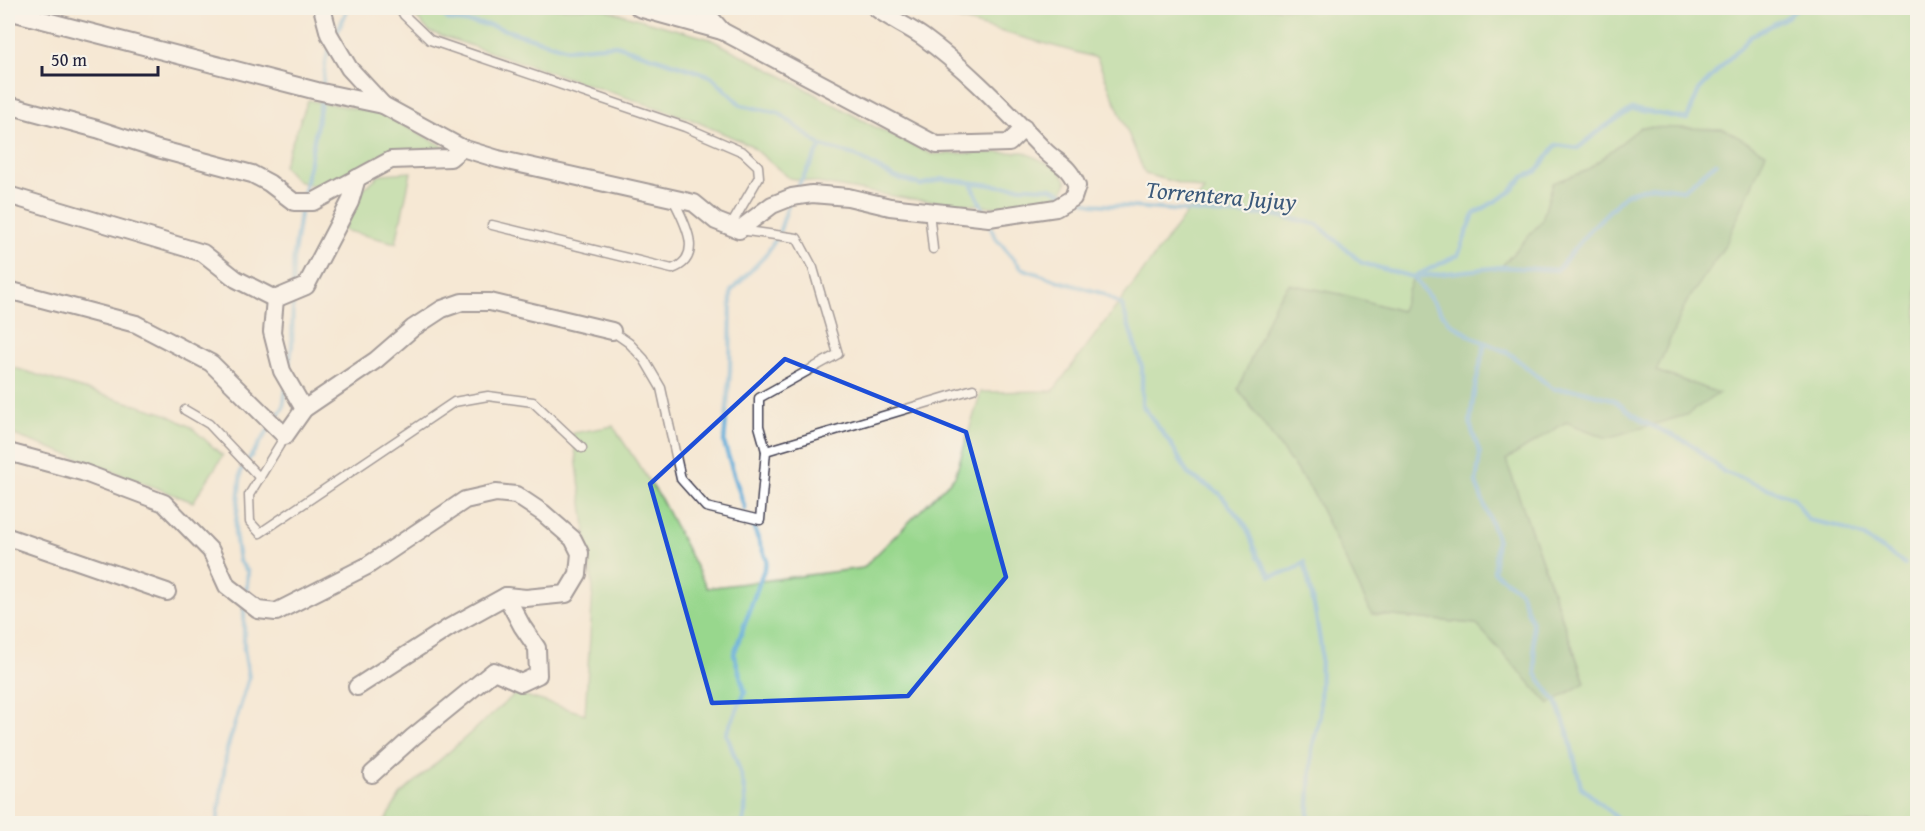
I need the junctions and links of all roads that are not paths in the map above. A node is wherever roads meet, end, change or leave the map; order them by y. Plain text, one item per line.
1 (322, 8) edge
2 (400, 8) edge
3 (639, 8) edge
4 (702, 8) edge
5 (876, 8) edge
6 (8, 12) edge
7 (722, 31) junction
8 (8, 105) edge
9 (383, 105) junction
10 (1024, 128) junction
11 (462, 148) junction
12 (357, 178) junction
13 (8, 195) edge
14 (673, 198) junction
15 (929, 211) junction
16 (492, 225) dead end
17 (734, 228) junction
18 (933, 249) dead end
19 (8, 290) edge
20 (275, 299) junction
21 (612, 331) joint
22 (973, 389) dead end
23 (304, 409) junction
24 (185, 411) dead end
25 (285, 436) junction
26 (582, 448) dead end
27 (766, 451) junction
28 (8, 452) edge
29 (260, 478) junction
30 (8, 537) edge
31 (167, 592) dead end
32 (506, 596) junction
33 (357, 687) dead end
34 (372, 774) dead end

1 - 9 street
2 - 17 lane
3 - 7 street
4 - 7 street
5 - 10 street
6 - 9 street
7 - 10 street
8 - 12 street
9 - 11 street
10 - 15 street
11 - 12 street
11 - 14 street
12 - 20 street
13 - 20 street
14 - 16 lane
14 - 17 street
15 - 17 street
15 - 18 lane
17 - 27 lane
19 - 25 street
20 - 23 street
21 - 23 street
21 - 27 lane
22 - 27 lane
23 - 25 street
24 - 29 lane
25 - 29 lane
26 - 29 lane
28 - 32 street
30 - 31 street
32 - 33 street
32 - 34 street

